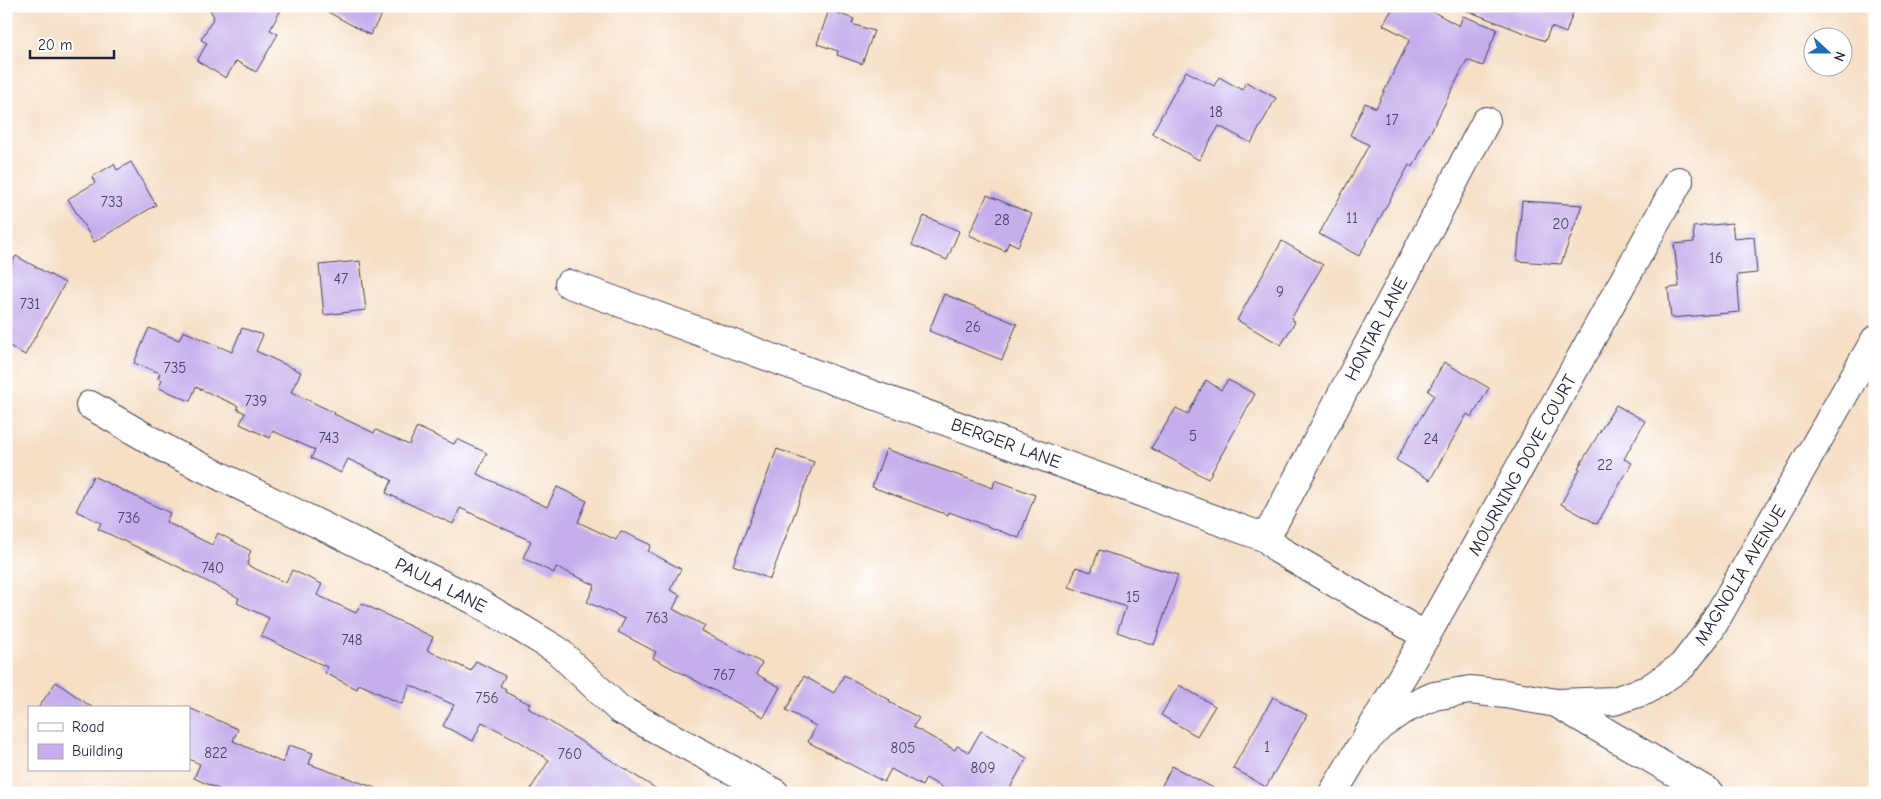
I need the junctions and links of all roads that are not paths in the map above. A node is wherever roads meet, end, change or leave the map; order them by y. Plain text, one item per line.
1 (1486, 121) dead end
2 (1679, 181) dead end
3 (569, 284) dead end
4 (1875, 340) edge
5 (90, 405) dead end
6 (1266, 538) junction
7 (1426, 636) junction
8 (1556, 703) junction
9 (1361, 746) junction
10 (747, 786) edge
11 (775, 793) edge
12 (1333, 793) edge
13 (1710, 793) edge

1 - 6 street, HONTAR LANE
2 - 7 street, MOURNING DOVE COURT
3 - 6 street, BERGER LANE
4 - 8 street, MAGNOLIA AVENUE
5 - 10 street, PAULA LANE
6 - 7 street, BERGER LANE
7 - 9 street, MOURNING DOVE COURT
8 - 9 street, MAGNOLIA AVENUE
8 - 13 street
9 - 12 street, MAGNOLIA AVENUE
10 - 11 street, PAULA LANE

